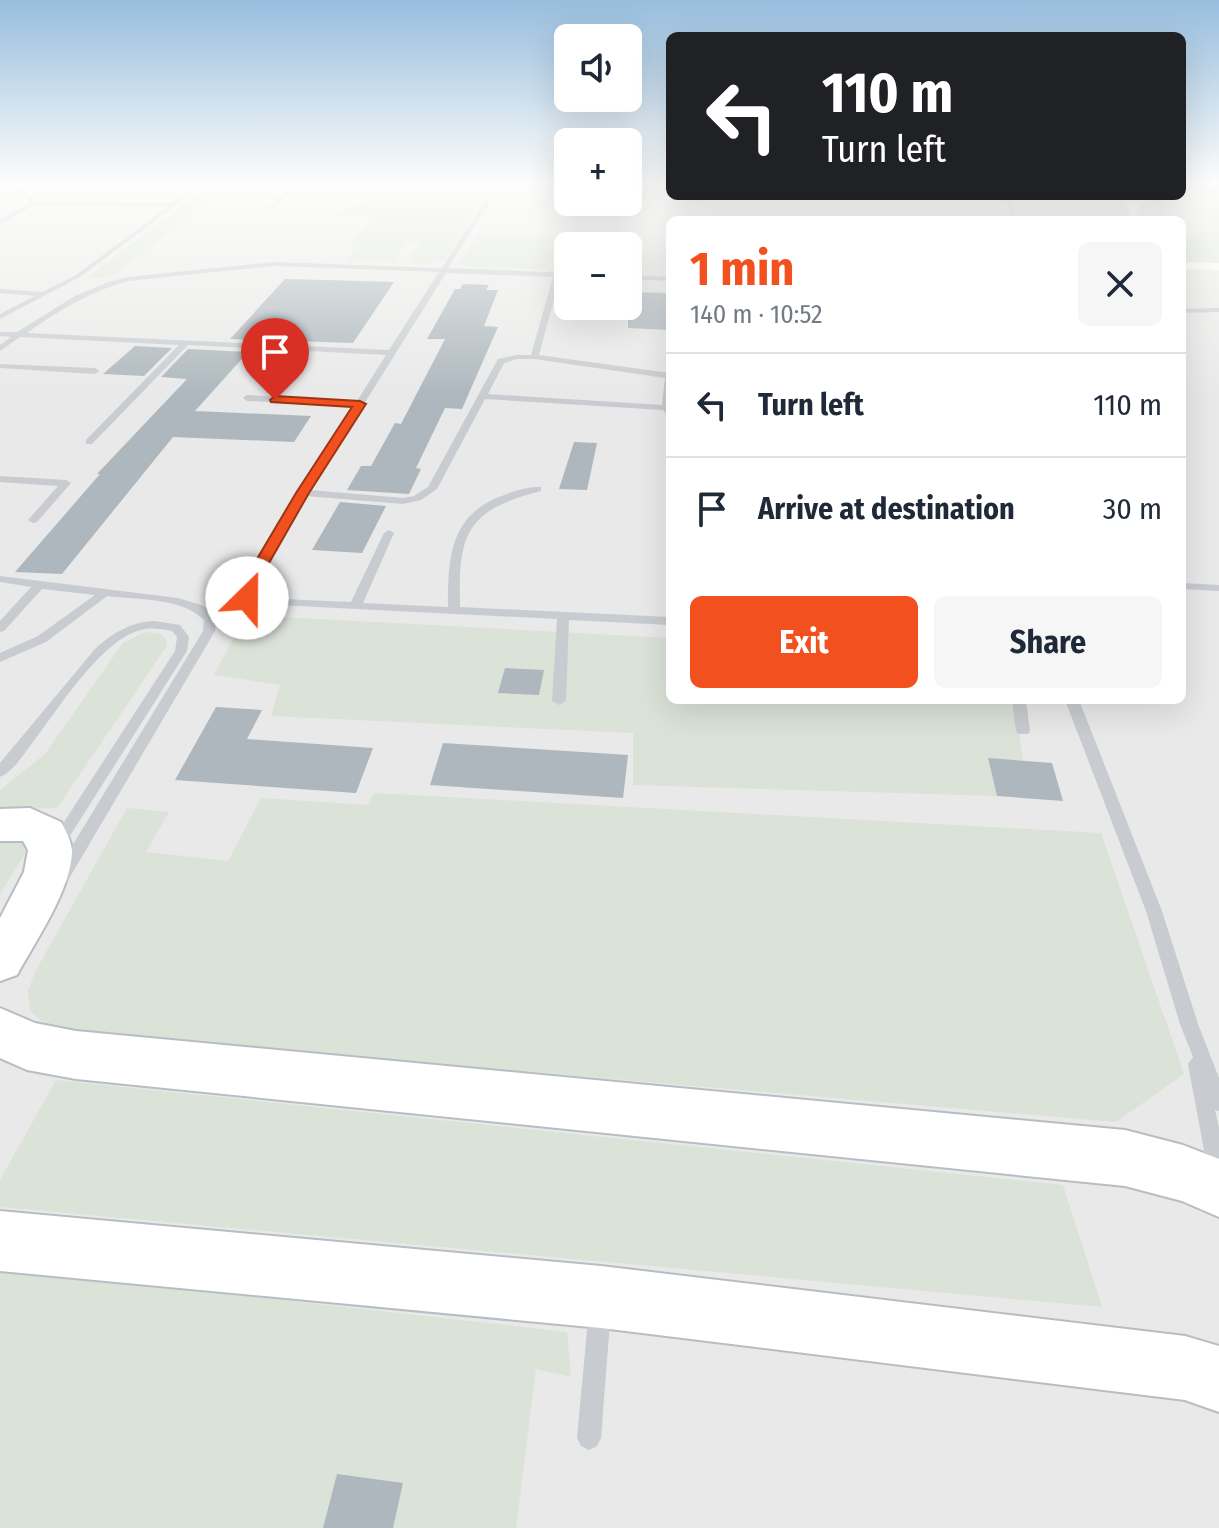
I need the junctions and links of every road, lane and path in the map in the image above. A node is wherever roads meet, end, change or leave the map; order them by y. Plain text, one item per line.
1 (107, 254) edge
2 (456, 254) edge
3 (406, 256) dead end
4 (397, 269) junction
5 (446, 270) junction
6 (554, 274) edge
7 (642, 278) edge
8 (666, 279) edge
9 (554, 285) edge
10 (0, 291) edge
11 (43, 294) junction
12 (1219, 310) edge
13 (1186, 311) edge
14 (0, 317) edge
15 (0, 334) edge
16 (18, 335) junction
17 (185, 344) junction
18 (0, 349) edge
19 (392, 353) junction
20 (534, 357) junction
21 (0, 366) edge
22 (95, 371) dead end
23 (666, 376) edge
24 (482, 396) junction
25 (247, 398) dead end
26 (360, 404) junction
27 (666, 412) edge
28 (89, 442) dead end
29 (0, 479) edge
30 (537, 489) dead end
31 (303, 493) junction
32 (33, 520) dead end
33 (389, 533) dead end
34 (0, 579) edge
35 (39, 585) junction
36 (1186, 586) edge
37 (1219, 588) edge
38 (102, 595) junction
39 (355, 607) junction
40 (454, 610) junction
41 (563, 617) junction
42 (666, 621) edge
43 (0, 628) edge
44 (0, 658) edge
45 (559, 701) dead end
46 (1020, 704) edge
47 (1074, 704) edge
48 (1023, 731) dead end
49 (0, 772) edge
50 (0, 825) edge
51 (51, 853) junction
52 (0, 929) edge
53 (0, 960) edge
54 (0, 979) edge
55 (1189, 1024) junction
56 (0, 1031) edge
57 (1219, 1102) edge
58 (1219, 1177) edge
59 (1219, 1188) edge
60 (0, 1241) edge
61 (601, 1297) junction
62 (1219, 1379) edge
63 (589, 1438) dead end

1 - 11 lane
2 - 5 lane
3 - 4 lane
4 - 5 lane
4 - 16 lane
5 - 6 lane
5 - 19 lane
7 - 8 lane
9 - 20 lane
10 - 11 lane
11 - 14 lane
12 - 13 lane
15 - 16 lane
16 - 17 lane
16 - 18 lane
17 - 19 lane
17 - 28 lane
19 - 26 lane
20 - 23 lane
20 - 24 lane
21 - 22 lane
24 - 27 lane
24 - 31 lane
25 - 26 lane
26 - 31 lane
29 - 32 lane
30 - 40 lane
31 - 39 lane
33 - 39 lane
34 - 35 lane
35 - 38 lane
35 - 43 lane
36 - 37 lane
38 - 44 lane
38 - 54 lane
39 - 40 lane
40 - 41 lane
41 - 42 lane
41 - 45 lane
46 - 48 lane
47 - 55 lane
49 - 51 lane
50 - 51 street
51 - 52 lane
51 - 53 street
55 - 57 lane
55 - 58 lane
56 - 59 street
60 - 61 street
61 - 62 street
61 - 63 lane

